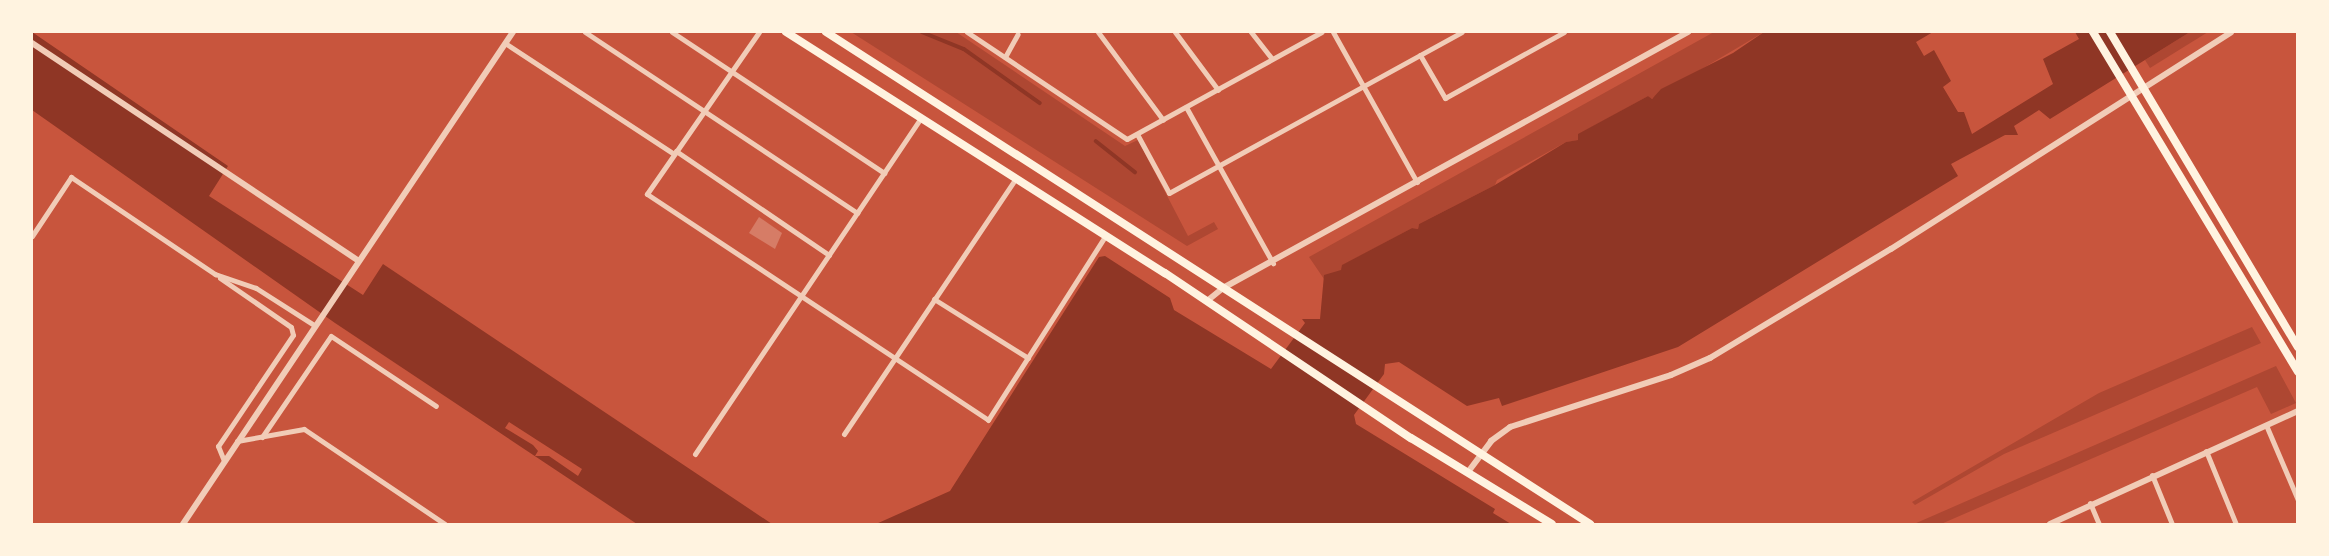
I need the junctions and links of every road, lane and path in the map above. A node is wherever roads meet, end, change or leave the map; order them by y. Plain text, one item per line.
1 (513, 32) edge
2 (585, 32) edge
3 (672, 32) edge
4 (760, 32) edge
5 (786, 32) edge
6 (826, 32) edge
7 (967, 32) edge
8 (1019, 32) edge
9 (1110, 32) edge
10 (1175, 32) edge
11 (1251, 32) edge
12 (1322, 32) edge
13 (1333, 32) edge
14 (1462, 32) edge
15 (1547, 32) edge
16 (1564, 32) edge
17 (1688, 32) edge
18 (2093, 32) edge
19 (2110, 32) edge
20 (2231, 32) edge
21 (1100, 34) edge
22 (1551, 39) junction
23 (32, 43) edge
24 (505, 43) junction
25 (1420, 55) junction
26 (1005, 57) junction
27 (1272, 60) junction
28 (732, 72) junction
29 (1363, 86) junction
30 (1218, 90) junction
31 (1186, 107) junction
32 (704, 113) junction
33 (921, 117) junction
34 (1163, 120) junction
35 (1137, 134) junction
36 (675, 153) junction
37 (1219, 166) junction
38 (884, 173) junction
39 (1016, 178) junction
40 (1417, 182) junction
41 (857, 213) junction
42 (32, 236) edge
43 (1105, 236) junction
44 (829, 255) junction
45 (357, 260) junction
46 (1273, 263) junction
47 (215, 274) junction
48 (1223, 288) junction
49 (802, 296) junction
50 (934, 299) junction
51 (1207, 301) junction
52 (314, 325) junction
53 (2298, 347) edge
54 (894, 358) junction
55 (1028, 358) junction
56 (2298, 372) edge
57 (436, 406) dead end
58 (2298, 411) edge
59 (2266, 425) junction
60 (844, 434) dead end
61 (262, 437) junction
62 (237, 441) junction
63 (2206, 451) junction
64 (695, 454) dead end
65 (1479, 455) junction
66 (224, 461) junction
67 (1468, 472) junction
68 (2152, 475) junction
69 (2298, 500) edge
70 (2090, 503) junction
71 (183, 524) edge
72 (445, 524) edge
73 (1552, 524) edge
74 (1590, 524) edge
75 (2050, 524) edge
76 (2099, 524) edge
77 (2172, 524) edge
78 (2236, 524) edge

1 - 24 street
2 - 32 street
3 - 28 street
4 - 28 street
5 - 33 main road
6 - 48 main road
7 - 26 street
8 - 26 street
9 - 21 street
10 - 30 street
11 - 27 street
12 - 27 street
13 - 29 street
14 - 25 street
15 - 22 street
16 - 22 street
17 - 40 street
18 - 56 main road
19 - 53 main road
20 - 65 street
21 - 34 street
22 - 25 street
23 - 45 street
24 - 36 street
24 - 45 street
25 - 29 street
26 - 35 street
27 - 30 street
28 - 32 street
28 - 38 street
29 - 37 street
29 - 40 street
30 - 31 street
31 - 34 street
31 - 37 street
32 - 36 street
32 - 41 street
33 - 38 street
33 - 39 main road
34 - 35 street
35 - 37 street
36 - 44 street
36 - 49 street
37 - 46 street
38 - 41 street
39 - 43 main road
39 - 50 street
40 - 46 street
41 - 44 street
42 - 47 street
43 - 51 main road
43 - 55 street
44 - 49 street
45 - 52 street
46 - 48 street
47 - 52 street
47 - 66 street
48 - 51 street
48 - 65 main road
49 - 54 street
49 - 64 street
50 - 54 street
50 - 55 street
51 - 67 main road
52 - 62 street
54 - 55 street
54 - 60 street
57 - 61 street
58 - 59 street
59 - 63 street
59 - 69 street
61 - 62 street
61 - 72 street
62 - 66 street
63 - 68 street
63 - 78 street
65 - 67 street
65 - 74 main road
66 - 71 street
67 - 73 main road
68 - 70 street
68 - 77 street
70 - 75 street
70 - 76 street

